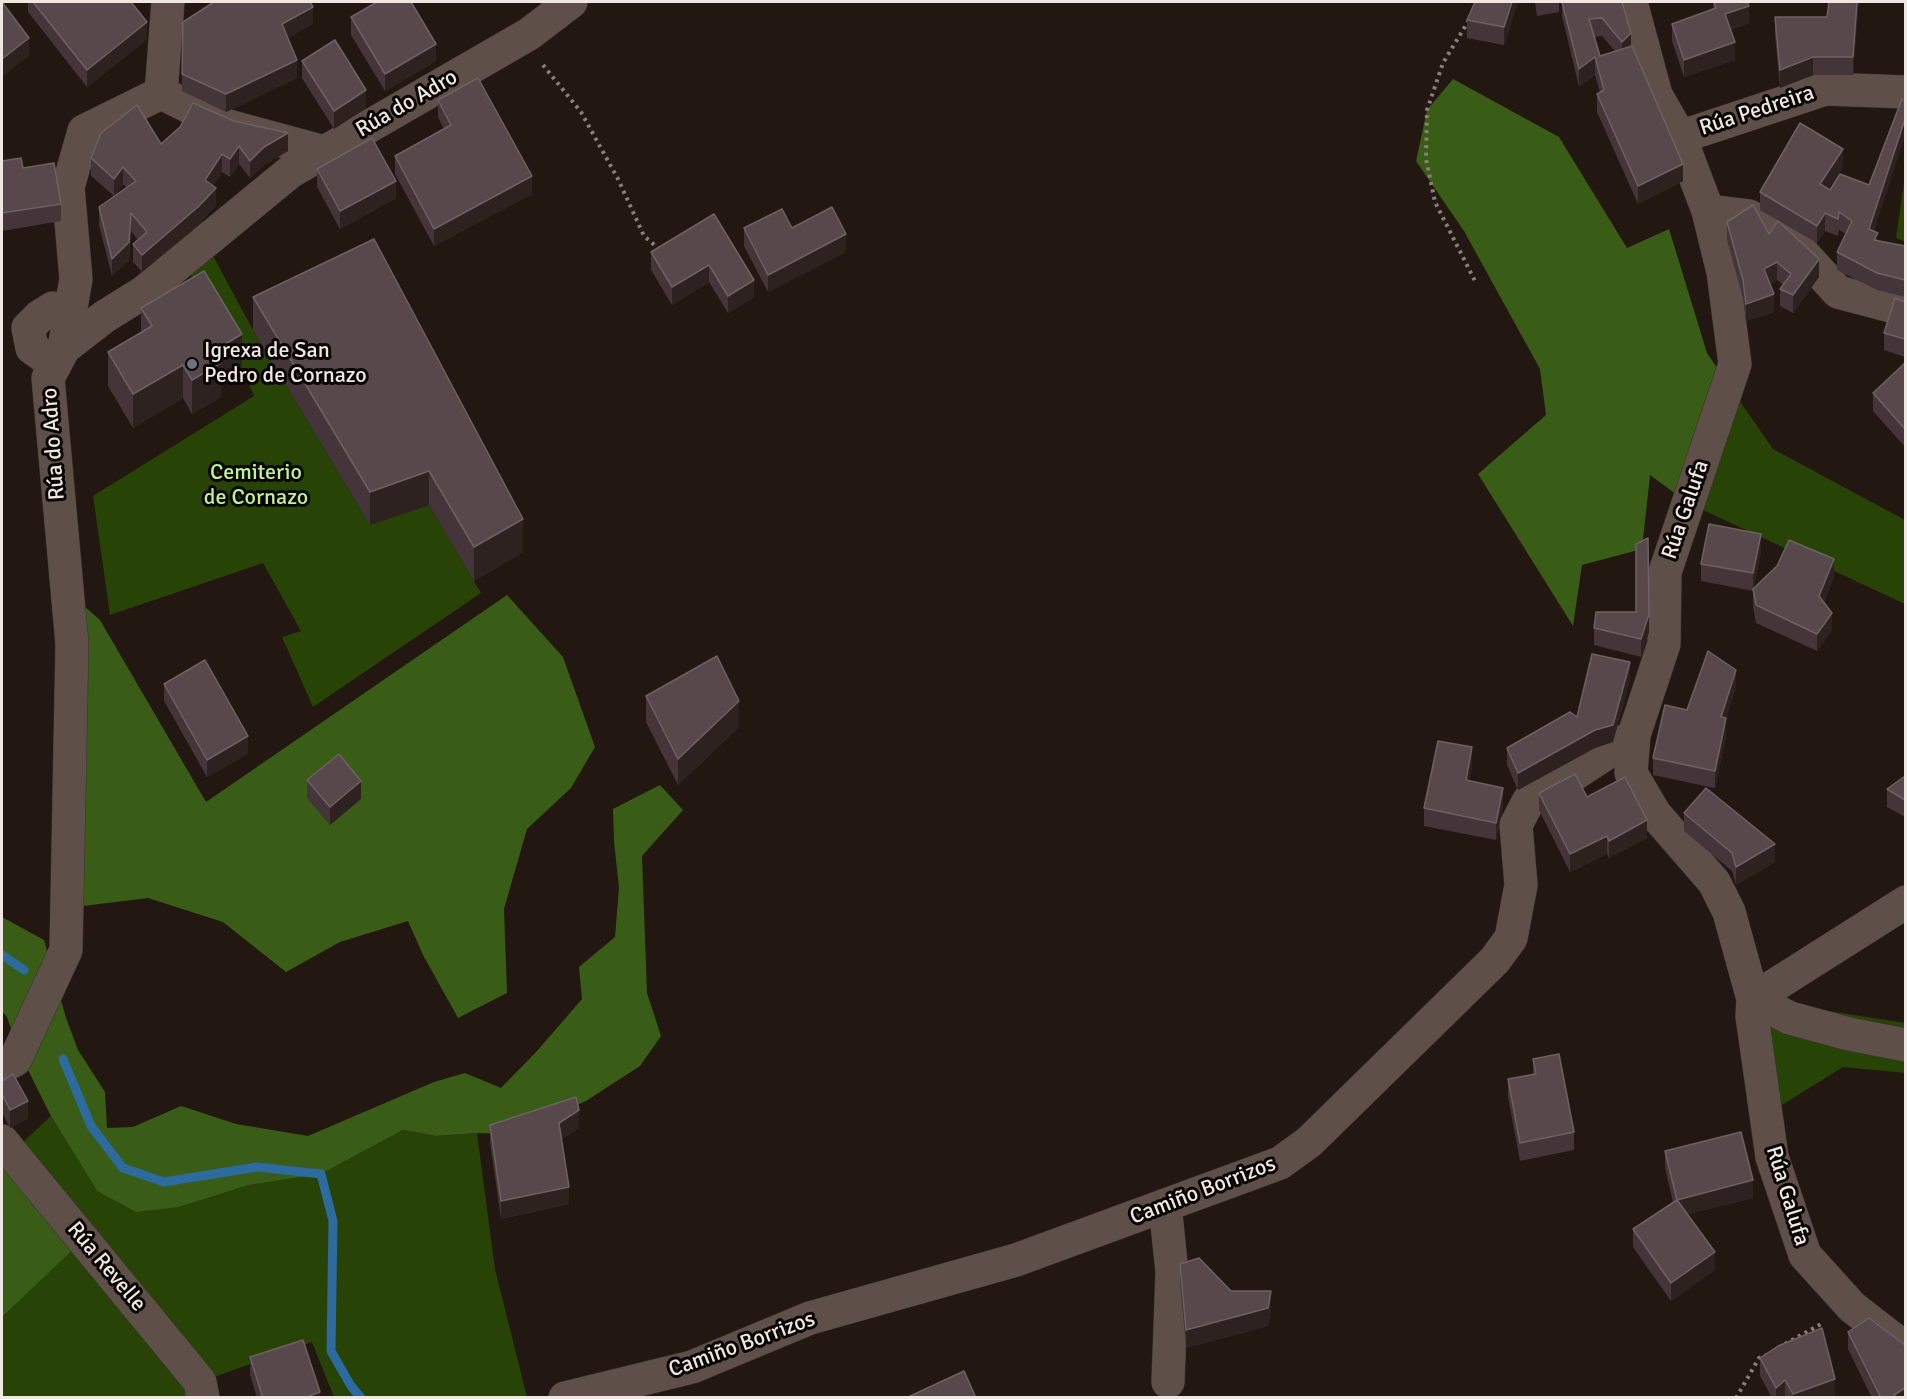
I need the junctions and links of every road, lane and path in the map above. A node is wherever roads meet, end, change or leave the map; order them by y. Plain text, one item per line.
1 (168, 2) edge
2 (571, 2) edge
3 (1631, 2) edge
4 (1472, 13) edge
5 (513, 44) junction
6 (1905, 92) edge
7 (161, 93) junction
8 (1680, 136) junction
9 (324, 152) junction
10 (1708, 211) junction
11 (669, 243) edge
12 (1475, 281) dead end
13 (1905, 310) edge
14 (63, 344) junction
15 (1634, 735) junction
16 (1905, 902) edge
17 (1753, 999) junction
18 (1905, 1045) edge
19 (2, 1067) edge
20 (2, 1141) edge
21 (1165, 1205) junction
22 (1852, 1307) junction
23 (1778, 1348) edge
24 (1905, 1349) edge
25 (1768, 1353) edge
26 (1168, 1382) dead end
27 (202, 1398) edge
28 (565, 1398) edge
29 (1736, 1398) edge

1 - 7 street
2 - 5 street, Rúa do Adro
3 - 8 street, Rúa Galufa
4 - 12 path
5 - 9 street, Rúa do Adro
5 - 11 path
6 - 8 street, Rúa Pedreira
7 - 9 street
7 - 14 street
8 - 10 street, Rúa Galufa
9 - 14 street, Rúa do Adro
10 - 13 street
10 - 15 street, Rúa Galufa
14 - 19 street, Rúa do Adro
15 - 17 street, Rúa Galufa
15 - 21 street, Camiño Borrizos
16 - 17 street
17 - 18 street
17 - 22 street, Rúa Galufa
20 - 27 street, Rúa Revelle
21 - 26 street
21 - 28 street, Camiño Borrizos
22 - 23 path
22 - 24 street, Rúa Galufa
25 - 29 path

